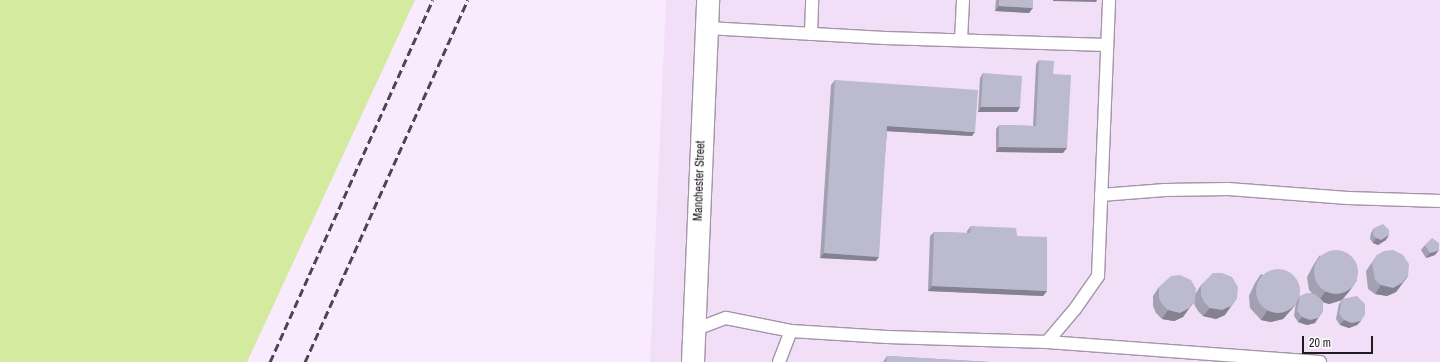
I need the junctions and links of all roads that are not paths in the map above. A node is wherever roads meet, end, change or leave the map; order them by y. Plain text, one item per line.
1 (708, 0) edge
2 (812, 0) edge
3 (963, 0) edge
4 (1109, 0) edge
5 (707, 28) junction
6 (811, 34) junction
7 (962, 40) junction
8 (1106, 45) junction
9 (1101, 195) junction
10 (1440, 201) edge
11 (694, 330) junction
12 (791, 331) junction
13 (1047, 342) junction
14 (1196, 358) edge
15 (693, 362) edge
16 (779, 362) edge
17 (1320, 362) edge

1 - 5 street, Manchester Street
2 - 6 lane
3 - 7 lane
4 - 8 lane
5 - 6 lane
5 - 11 street, Manchester Street
6 - 7 lane
7 - 8 lane
8 - 9 lane
9 - 10 lane
9 - 13 lane
11 - 12 lane
11 - 15 street, Manchester Street
12 - 13 lane
12 - 16 lane
13 - 14 lane
14 - 17 lane

